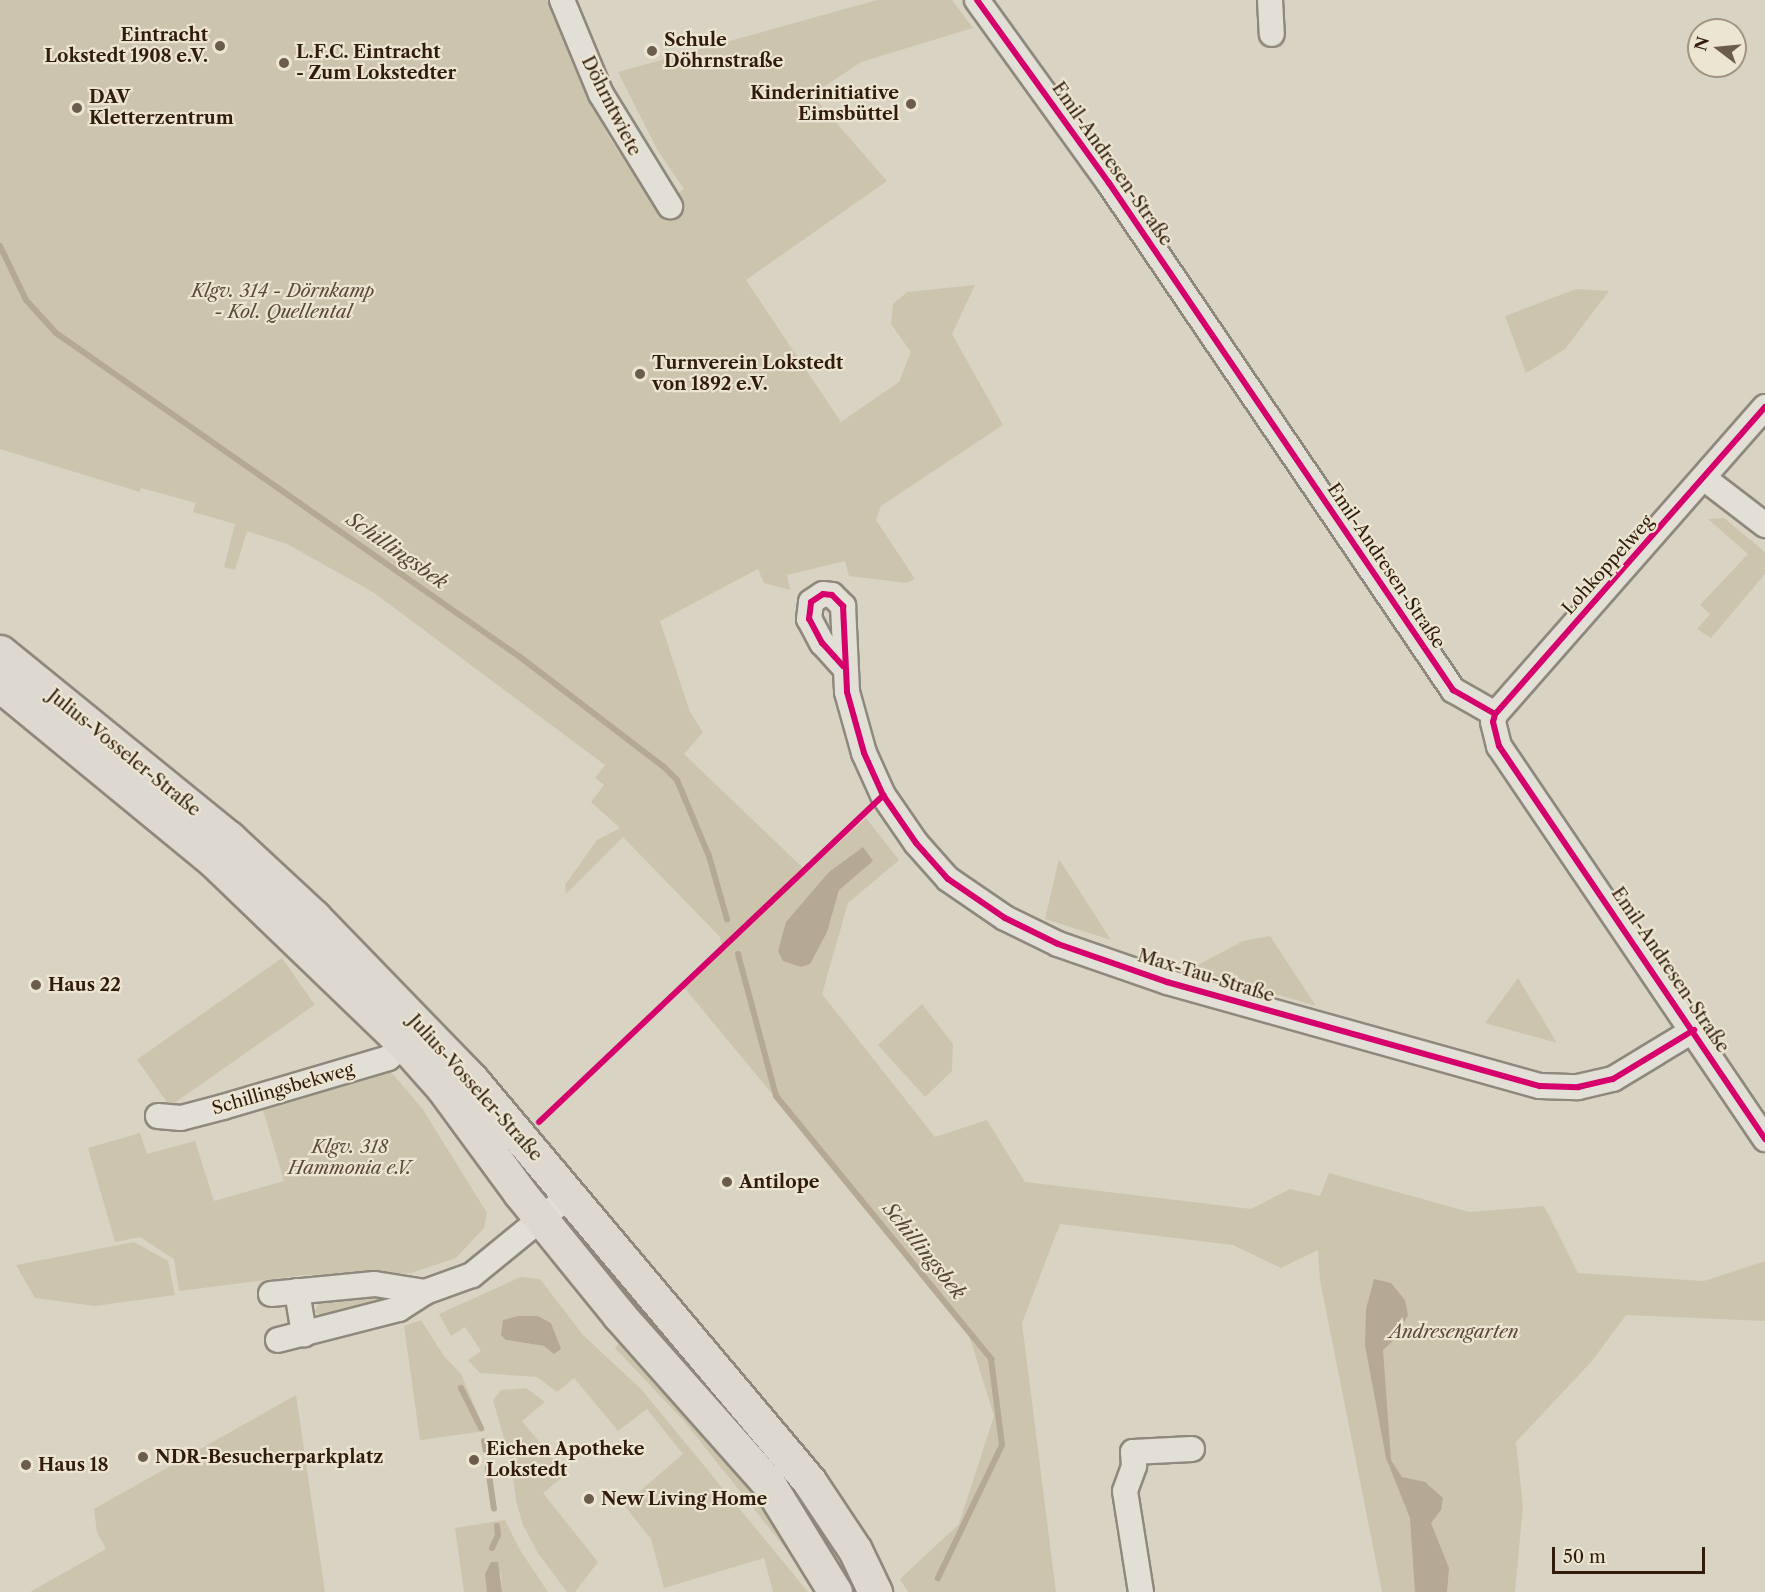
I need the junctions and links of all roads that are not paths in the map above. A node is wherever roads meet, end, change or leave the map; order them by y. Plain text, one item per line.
1 (562, 0) edge
2 (977, 0) edge
3 (1270, 0) edge
4 (1272, 34) dead end
5 (670, 206) dead end
6 (1765, 407) edge
7 (1705, 479) junction
8 (1765, 525) edge
9 (0, 652) edge
10 (843, 666) dead end
11 (0, 685) edge
12 (1495, 714) junction
13 (1695, 1030) junction
14 (405, 1046) junction
15 (158, 1116) dead end
16 (1765, 1139) edge
17 (569, 1197) junction
18 (541, 1219) junction
19 (297, 1292) junction
20 (425, 1292) junction
21 (271, 1294) dead end
22 (304, 1334) junction
23 (278, 1341) dead end
24 (1192, 1449) dead end
25 (835, 1592) edge
26 (875, 1592) edge
27 (1141, 1592) edge

1 - 5 street, Döhrntwiete
2 - 12 street, Emil-Andresen-Straße
3 - 4 street
6 - 7 street, Lohkoppelweg
7 - 8 street
7 - 12 street, Lohkoppelweg
9 - 17 main road, Julius-Vosseler-Straße
10 - 13 street, Max-Tau-Straße
11 - 14 main road, Julius-Vosseler-Straße
12 - 13 street, Emil-Andresen-Straße
13 - 16 street, Emil-Andresen-Straße
14 - 15 street, Schillingsbekweg
14 - 18 main road, Julius-Vosseler-Straße
17 - 18 street
17 - 26 main road, Julius-Vosseler-Straße
18 - 20 street
18 - 25 main road, Julius-Vosseler-Straße
19 - 20 street
19 - 21 street
19 - 22 street
20 - 22 street
22 - 23 street
24 - 27 street

